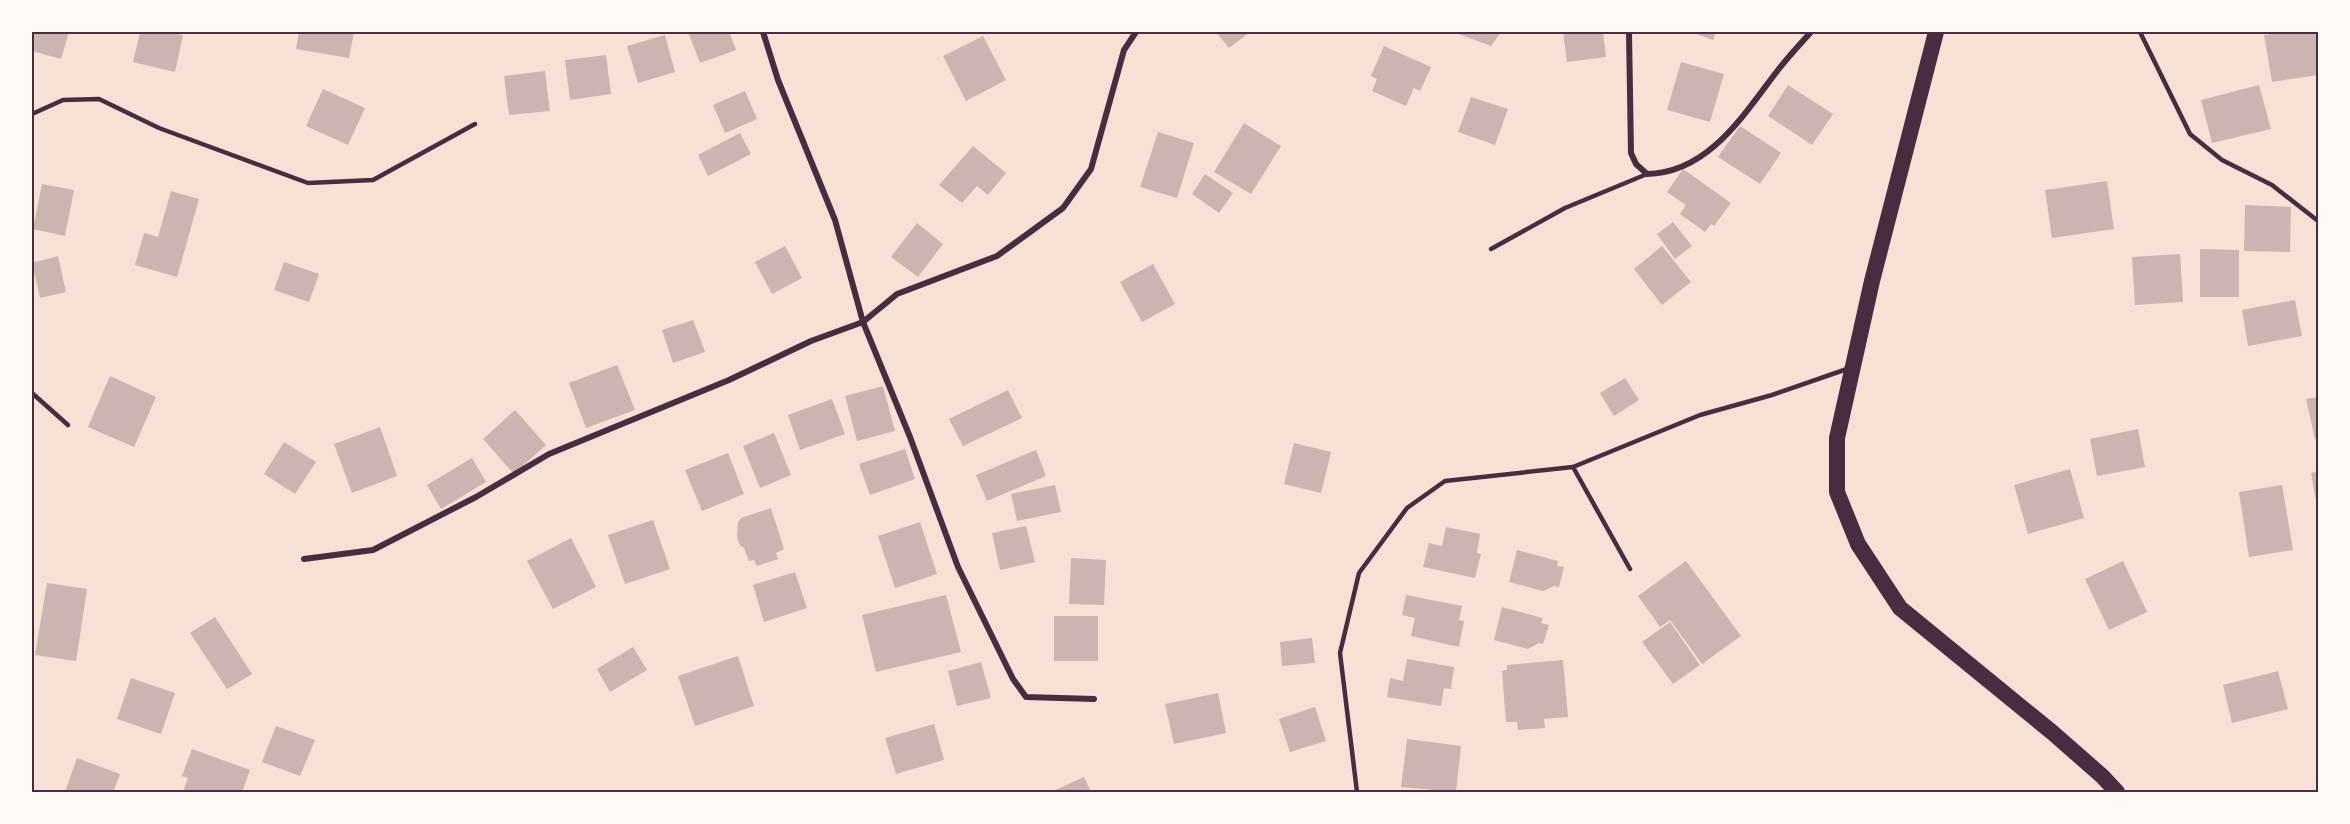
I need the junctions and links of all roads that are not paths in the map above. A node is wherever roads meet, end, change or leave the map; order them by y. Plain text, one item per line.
1 (763, 32) edge
2 (1136, 32) edge
3 (1629, 32) edge
4 (1811, 32) edge
5 (1936, 32) edge
6 (2140, 32) edge
7 (32, 114) edge
8 (475, 124) dead end
9 (1647, 174) junction
10 (2319, 221) edge
11 (1491, 249) dead end
12 (863, 322) junction
13 (1853, 368) junction
14 (32, 393) edge
15 (68, 425) dead end
16 (1573, 467) junction
17 (304, 559) dead end
18 (1630, 569) dead end
19 (1094, 699) dead end
20 (1357, 792) edge
21 (2117, 792) edge

1 - 12 street
2 - 12 street
3 - 9 street
4 - 9 street
5 - 13 highway
6 - 10 lane
7 - 8 lane
9 - 11 lane
12 - 17 street
12 - 19 street
13 - 16 lane
13 - 21 highway
14 - 15 lane
16 - 18 lane
16 - 20 lane

